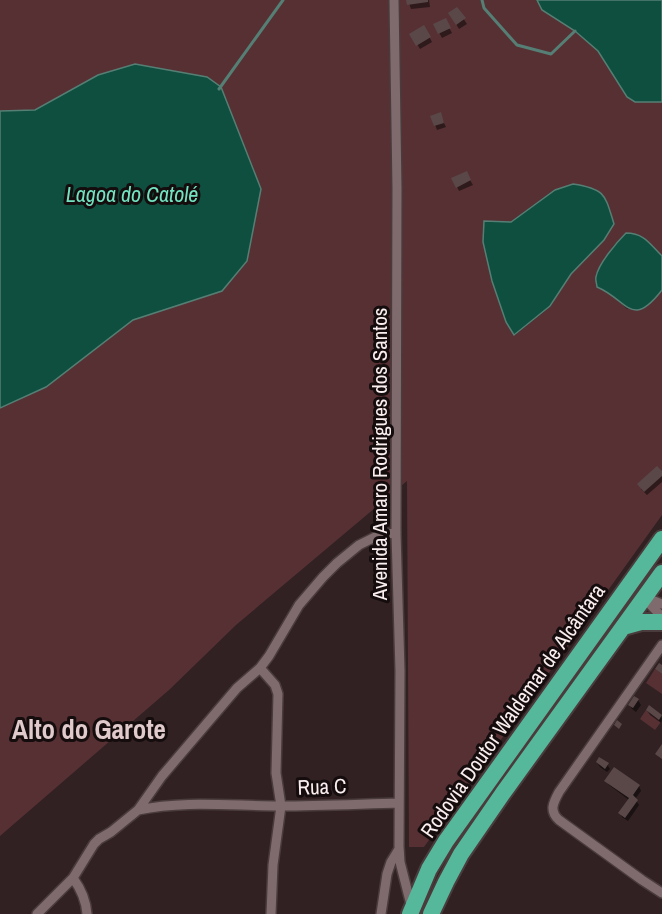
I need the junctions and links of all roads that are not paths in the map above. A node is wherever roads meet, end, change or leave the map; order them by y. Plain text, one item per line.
1 (394, 0) edge
2 (396, 532) junction
3 (662, 539) edge
4 (662, 573) edge
5 (645, 598) junction
6 (662, 604) edge
7 (662, 617) edge
8 (662, 622) edge
9 (623, 627) junction
10 (662, 645) edge
11 (260, 668) junction
12 (399, 803) junction
13 (281, 806) junction
14 (138, 810) junction
15 (399, 849) junction
16 (73, 878) junction
17 (662, 891) edge
18 (411, 911) edge
19 (37, 914) edge
20 (87, 914) edge
21 (271, 914) edge
22 (381, 914) edge
23 (431, 914) edge

1 - 2 street, Avenida Amaro Rodrigues dos Santos
2 - 11 street
2 - 12 street, Avenida Amaro Rodrigues dos Santos
3 - 18 highway, Rodovia Doutor Waldemar de Alcântara
4 - 5 highway, Rodovia Doutor Waldemar de Alcântara
5 - 6 street
5 - 7 street
5 - 9 highway, Rodovia Doutor Waldemar de Alcântara
8 - 9 highway
9 - 23 highway, Rodovia Doutor Waldemar de Alcântara
10 - 17 street
11 - 13 street
11 - 14 street
12 - 13 street, Rua C
12 - 15 street, Avenida Amaro Rodrigues dos Santos
13 - 14 street
13 - 21 street, Rua C
14 - 16 street
15 - 18 street, Avenida Amaro Rodrigues dos Santos
15 - 22 street
16 - 19 street
16 - 20 street

